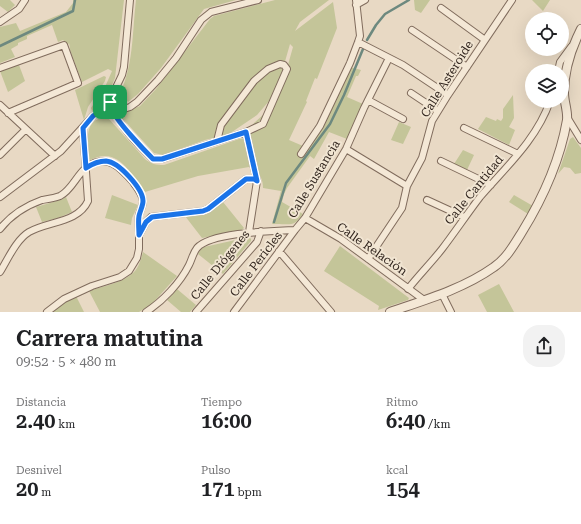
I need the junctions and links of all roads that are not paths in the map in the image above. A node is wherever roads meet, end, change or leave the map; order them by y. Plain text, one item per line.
1 (25, 0) edge
2 (130, 0) edge
3 (254, 0) edge
4 (365, 0) edge
5 (512, 0) edge
6 (356, 3) edge
7 (441, 8) dead end
8 (0, 22) edge
9 (581, 29) edge
10 (412, 30) dead end
11 (485, 40) junction
12 (358, 42) junction
13 (575, 42) junction
14 (389, 58) junction
15 (560, 64) edge
16 (467, 67) junction
17 (0, 68) edge
18 (410, 93) dead end
19 (448, 95) junction
20 (368, 100) junction
21 (0, 105) edge
22 (112, 106) junction
23 (548, 108) edge
24 (438, 111) junction
25 (8, 113) junction
26 (567, 117) junction
27 (403, 119) dead end
28 (26, 128) junction
29 (83, 128) junction
30 (464, 128) dead end
31 (246, 132) junction
32 (581, 140) edge
33 (217, 141) junction
34 (346, 149) junction
35 (301, 154) dead end
36 (518, 154) junction
37 (0, 155) edge
38 (55, 156) junction
39 (441, 161) dead end
40 (86, 168) junction
41 (257, 181) junction
42 (491, 185) junction
43 (407, 186) junction
44 (0, 197) edge
45 (427, 200) dead end
46 (464, 217) junction
47 (305, 218) junction
48 (0, 229) edge
49 (295, 230) junction
50 (261, 231) junction
51 (249, 232) junction
52 (139, 235) junction
53 (279, 251) junction
54 (368, 260) junction
55 (0, 272) edge
56 (408, 289) junction
57 (442, 294) junction
58 (424, 300) junction
59 (47, 312) edge
60 (146, 312) edge
61 (196, 312) edge
62 (234, 312) edge
63 (331, 312) edge
64 (390, 312) edge
65 (451, 312) edge

1 - 8 street
2 - 22 street
3 - 22 street
4 - 6 street
5 - 11 street, Calle Asteroide
6 - 12 street
7 - 11 street
9 - 13 street
10 - 16 street
11 - 16 street, Calle Asteroide
12 - 14 street
12 - 35 street
13 - 15 street
13 - 26 street
14 - 19 street
14 - 20 street, Calle Sustancia
16 - 19 street, Calle Asteroide
17 - 25 street
18 - 24 street
19 - 24 street, Calle Asteroide
20 - 27 street
20 - 34 street, Calle Sustancia
21 - 25 street
22 - 29 street
22 - 33 street
23 - 36 street, Calle Cantidad
24 - 43 street, Calle Asteroide
25 - 28 street
26 - 32 street
26 - 57 street
28 - 37 street
28 - 38 street
29 - 38 street
29 - 40 street
30 - 36 street
31 - 33 street
31 - 33 street
31 - 41 street
34 - 43 street
34 - 47 street, Calle Sustancia
36 - 42 street, Calle Cantidad
38 - 44 street
39 - 42 street
40 - 48 street
40 - 52 street
40 - 55 street
41 - 51 street
41 - 52 street
42 - 46 street, Calle Cantidad
43 - 54 street, Calle Asteroide
45 - 46 street
46 - 56 street, Calle Cantidad
47 - 49 street, Calle Sustancia
47 - 54 street, Calle Relación
49 - 50 street, Calle Sustancia
49 - 53 street, Calle Pericles
50 - 51 street, Calle Sustancia
50 - 61 street, Calle Diógenes
51 - 60 street, Calle Sustancia
52 - 59 street
53 - 62 street, Calle Pericles
53 - 63 street
54 - 56 street, Calle Relación
56 - 58 street, Calle Relación
57 - 58 street
57 - 65 street
58 - 64 street

